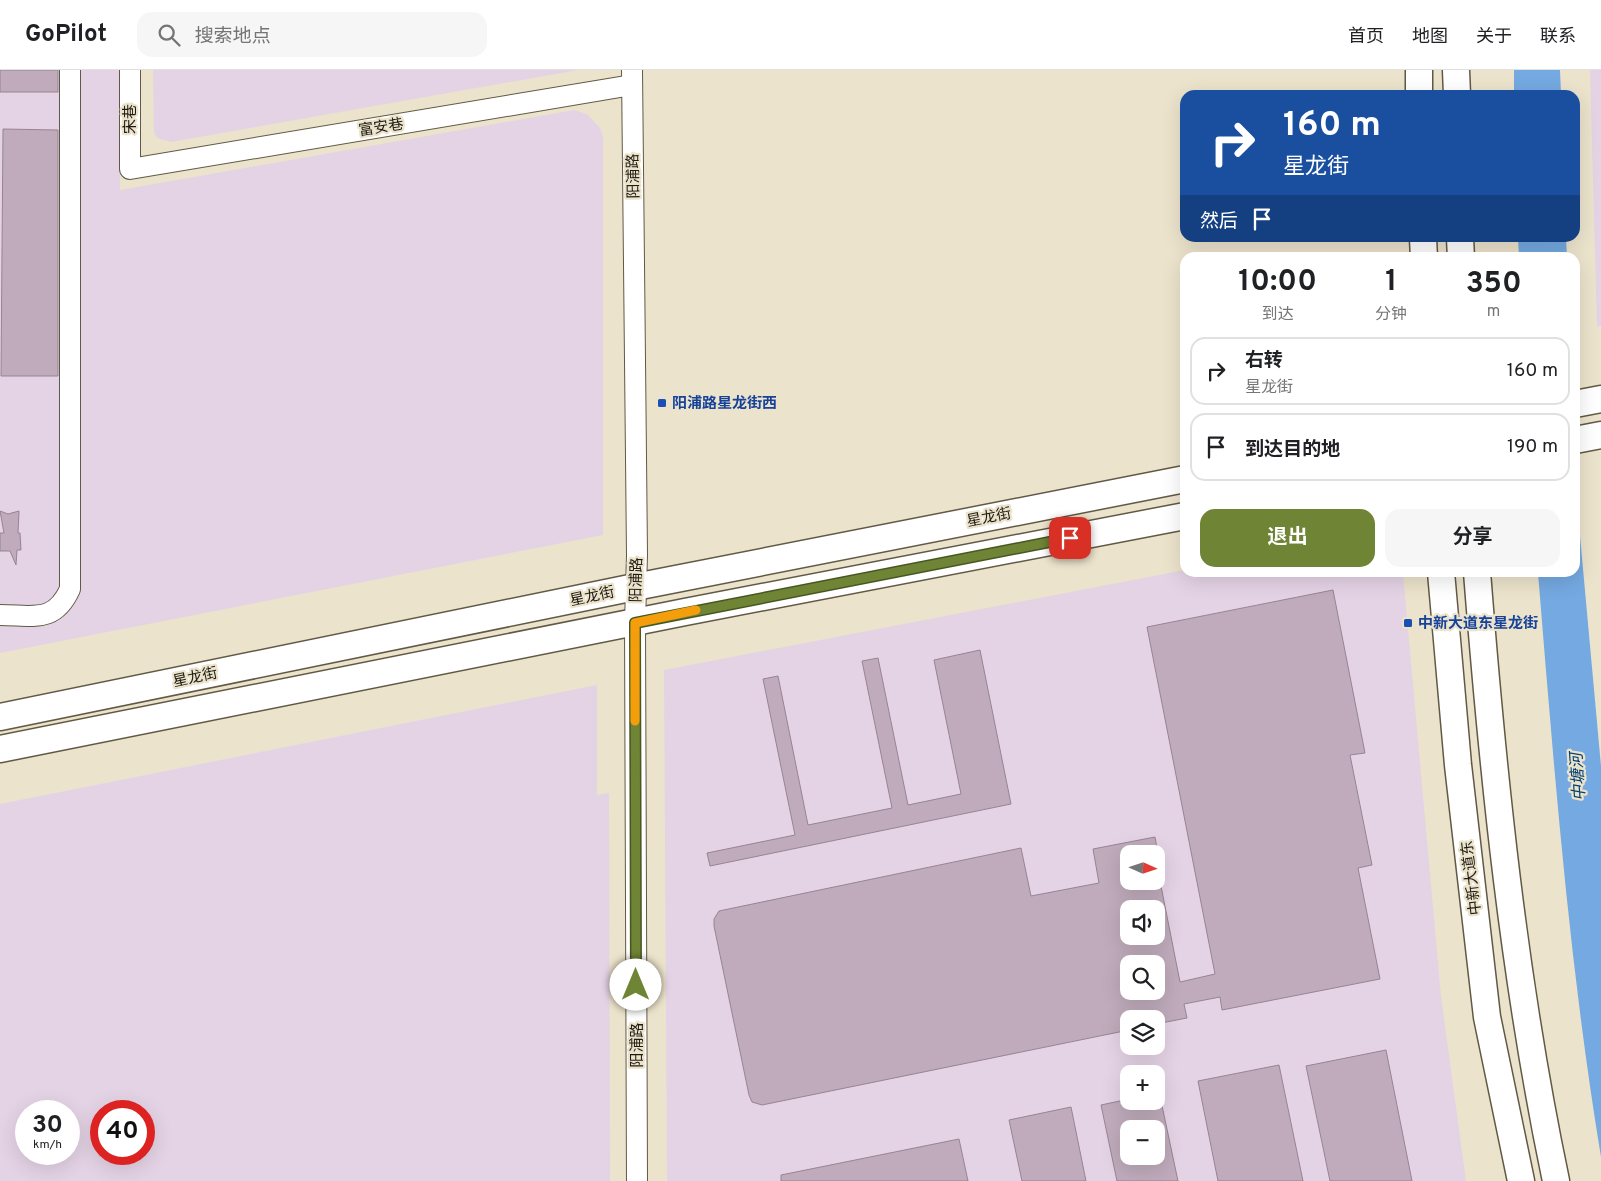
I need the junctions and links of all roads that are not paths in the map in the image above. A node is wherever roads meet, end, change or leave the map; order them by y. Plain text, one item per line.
1 (70, 70) edge
2 (130, 70) edge
3 (1420, 70) edge
4 (1456, 70) edge
5 (632, 78) edge
6 (1419, 90) edge
7 (1456, 90) edge
8 (130, 169) joint
9 (1601, 435) edge
10 (1580, 439) edge
11 (1180, 480) edge
12 (1180, 517) edge
13 (1441, 577) edge
14 (1477, 577) edge
15 (635, 587) junction
16 (0, 615) edge
17 (635, 623) junction
18 (0, 716) edge
19 (0, 749) edge
20 (637, 1181) edge
21 (1521, 1181) edge
22 (1556, 1181) edge

1 - 16 street
2 - 8 street, 宋巷
3 - 6 main road
4 - 7 main road
5 - 8 street, 富安巷
5 - 15 street, 阳浦路
9 - 10 main road
11 - 15 main road, 星龙街
12 - 17 main road
13 - 21 main road, 中新大道东
14 - 22 main road
15 - 17 street, 阳浦路
15 - 18 main road, 星龙街
17 - 19 main road
17 - 20 street, 阳浦路

